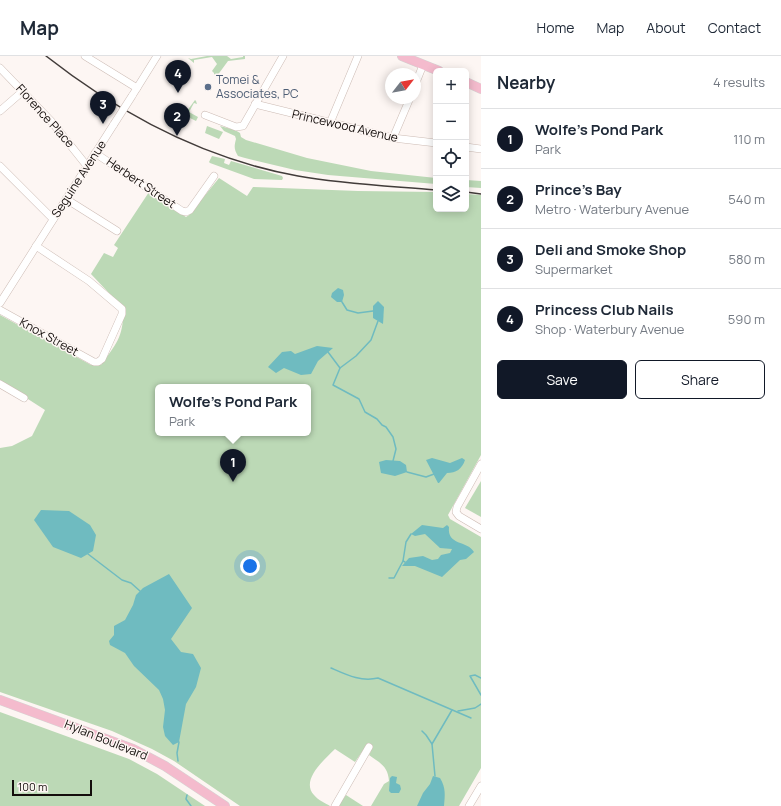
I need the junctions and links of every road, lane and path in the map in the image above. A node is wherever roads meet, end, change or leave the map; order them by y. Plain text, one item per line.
1 (85, 56) edge
2 (157, 56) edge
3 (283, 56) edge
4 (358, 56) edge
5 (407, 57) edge
6 (423, 65) junction
7 (0, 68) edge
8 (433, 69) edge
9 (421, 70) edge
10 (469, 83) edge
11 (137, 88) junction
12 (481, 89) edge
13 (22, 91) junction
14 (255, 104) junction
15 (407, 104) edge
16 (0, 111) edge
17 (205, 115) dead end
18 (330, 123) junction
19 (393, 138) junction
20 (433, 143) edge
21 (469, 147) edge
22 (481, 149) edge
23 (95, 153) junction
24 (0, 166) edge
25 (87, 166) junction
26 (214, 176) dead end
27 (66, 199) junction
28 (53, 219) junction
29 (117, 231) dead end
30 (36, 246) junction
31 (0, 303) edge
32 (0, 310) edge
33 (0, 384) edge
34 (24, 398) dead end
35 (481, 464) edge
36 (481, 529) edge
37 (0, 700) edge
38 (369, 747) dead end
39 (481, 786) edge
40 (225, 806) edge
41 (335, 806) edge
42 (469, 806) edge

1 - 11 street
2 - 11 street, Seguine Avenue
3 - 14 street
4 - 18 street
5 - 6 main road
6 - 8 main road
6 - 9 street
7 - 13 street, Florence Place
10 - 12 main road
11 - 23 street, Seguine Avenue, bridge
13 - 16 street
13 - 25 street, Florence Place
14 - 17 street
14 - 18 street, Princewood Avenue
15 - 19 street
18 - 19 street, Princewood Avenue
19 - 20 street, Princewood Avenue
21 - 22 street
23 - 25 street, Seguine Avenue
23 - 26 street, Herbert Street
24 - 28 street
25 - 27 street, Seguine Avenue
27 - 28 street, Seguine Avenue
27 - 29 street
28 - 30 street, Seguine Avenue
30 - 31 street, Seguine Avenue
30 - 32 street, Knox Street
33 - 34 street
35 - 36 street
37 - 40 main road, Hylan Boulevard
38 - 41 street
39 - 42 street

